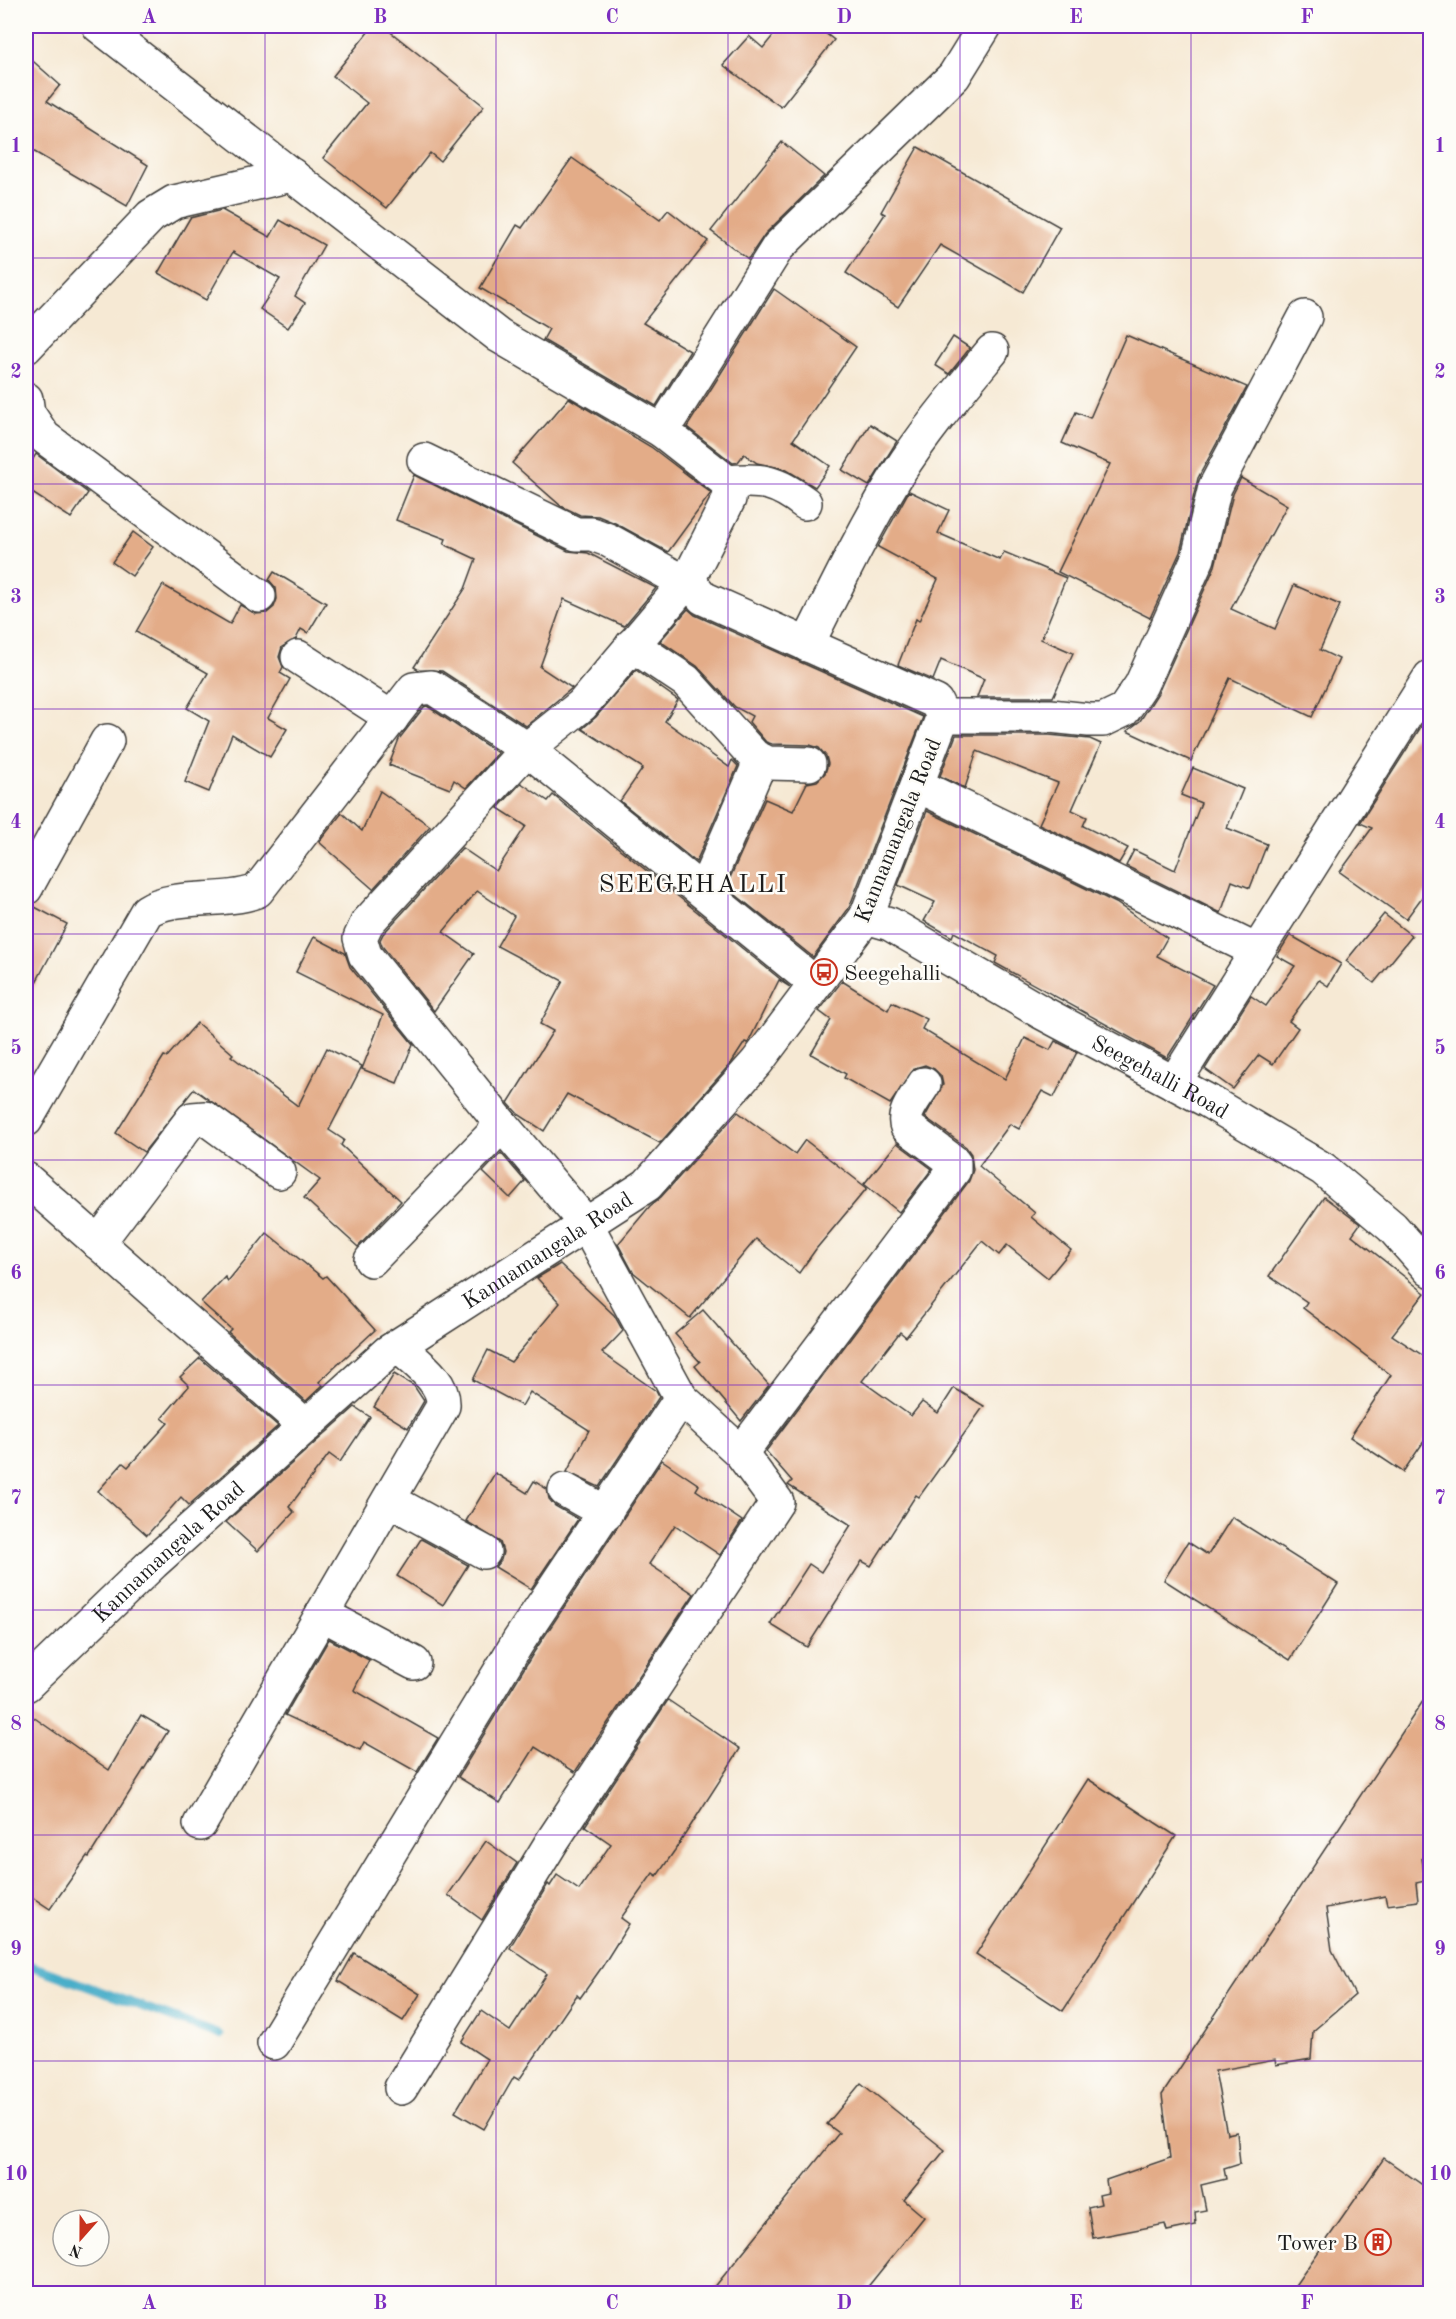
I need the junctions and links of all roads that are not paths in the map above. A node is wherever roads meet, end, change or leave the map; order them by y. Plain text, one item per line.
1 (99, 26) edge
2 (985, 26) edge
3 (292, 175) junction
4 (1305, 317) dead end
5 (26, 347) edge
6 (992, 351) dead end
7 (26, 399) edge
8 (662, 431) junction
9 (424, 460) dead end
10 (727, 482) junction
11 (805, 503) dead end
12 (686, 581) junction
13 (259, 596) dead end
14 (632, 645) junction
15 (807, 645) junction
16 (298, 657) dead end
17 (1431, 677) edge
18 (943, 716) junction
19 (392, 718) junction
20 (107, 741) dead end
21 (527, 749) junction
22 (761, 760) junction
23 (809, 764) dead end
24 (917, 785) junction
25 (26, 888) edge
26 (704, 891) junction
27 (866, 917) junction
28 (1257, 951) junction
29 (815, 983) junction
30 (1174, 1083) junction
31 (924, 1084) dead end
32 (26, 1120) edge
33 (502, 1125) junction
34 (279, 1172) dead end
35 (26, 1179) edge
36 (586, 1224) junction
37 (98, 1243) junction
38 (371, 1260) dead end
39 (1431, 1270) edge
40 (398, 1346) junction
41 (681, 1398) junction
42 (306, 1426) junction
43 (741, 1453) junction
44 (565, 1490) dead end
45 (389, 1500) junction
46 (606, 1513) junction
47 (484, 1552) dead end
48 (322, 1614) junction
49 (414, 1663) dead end
50 (26, 1685) edge
51 (200, 1824) dead end
52 (274, 2043) dead end
53 (401, 2088) dead end

1 - 3 street
2 - 8 street
3 - 5 street
3 - 8 street
4 - 18 street
6 - 15 street
7 - 13 street
8 - 10 street
9 - 12 street
10 - 11 street
10 - 12 street
12 - 14 street
12 - 15 street
14 - 21 street
14 - 22 street
15 - 18 street
16 - 19 street
17 - 28 street
18 - 24 street, Kannamangala Road
19 - 21 street
19 - 32 street
20 - 25 street
21 - 26 street
21 - 33 street
22 - 23 street
22 - 26 street
24 - 27 street, Kannamangala Road
24 - 28 street
26 - 29 street
27 - 29 street, Kannamangala Road
27 - 30 street, Seegehalli Road
28 - 30 street
29 - 36 street, Kannamangala Road
30 - 39 street, Seegehalli Road
31 - 43 street
33 - 36 street
33 - 38 street
34 - 37 street
35 - 37 street
36 - 40 street, Kannamangala Road
36 - 41 street
37 - 42 street
40 - 42 street, Kannamangala Road
40 - 45 street
41 - 43 street
41 - 46 street
42 - 50 street, Kannamangala Road
43 - 53 street
44 - 46 street
45 - 47 street
45 - 48 street
46 - 52 street
48 - 49 street
48 - 51 street

